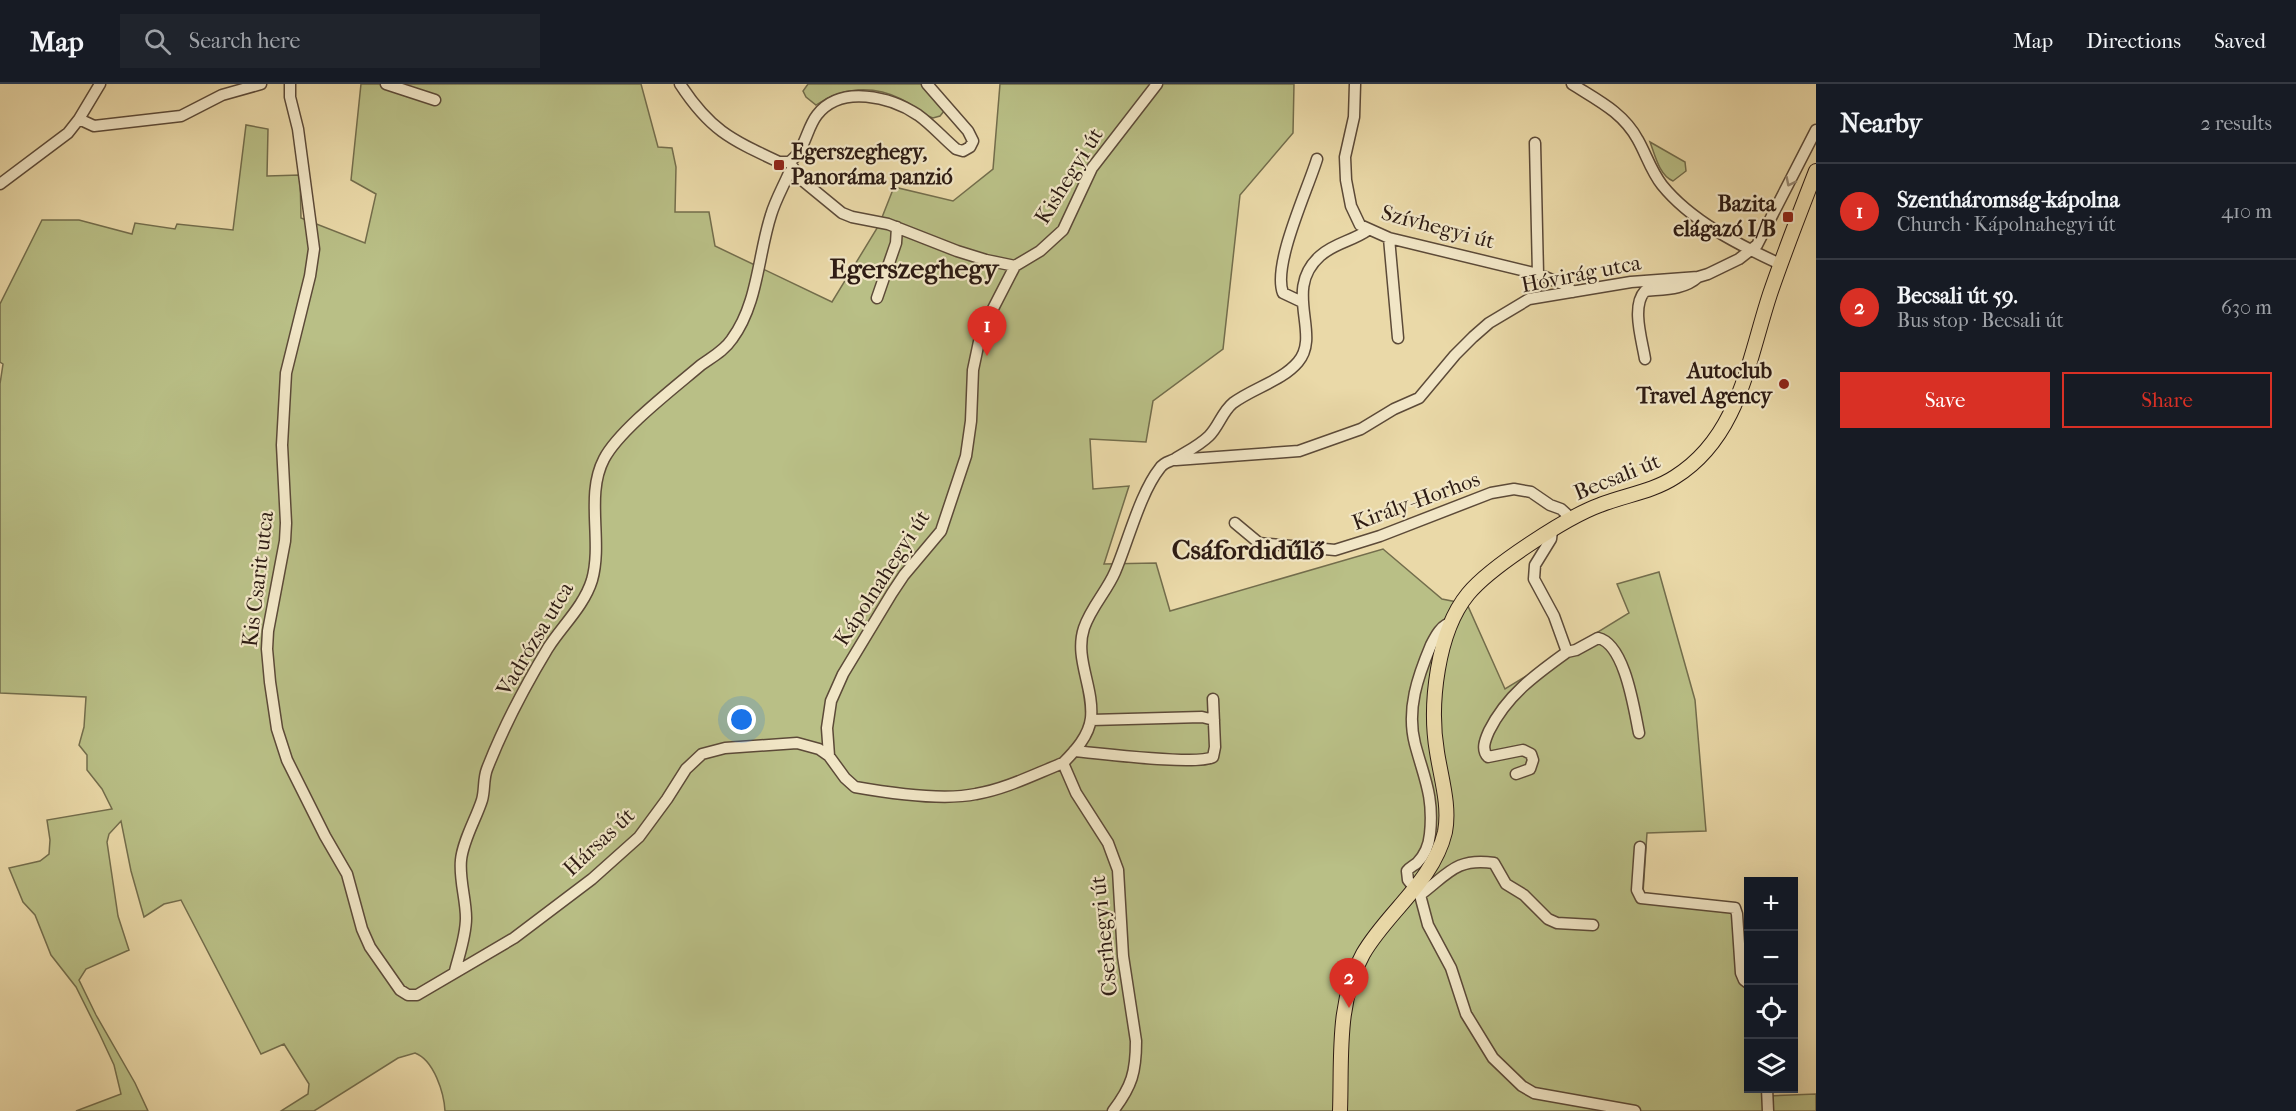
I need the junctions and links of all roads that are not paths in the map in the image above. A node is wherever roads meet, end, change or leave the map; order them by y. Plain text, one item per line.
1 (100, 84) edge
2 (261, 84) edge
3 (290, 84) edge
4 (386, 84) edge
5 (680, 84) edge
6 (927, 84) edge
7 (1157, 84) edge
8 (1355, 84) edge
9 (1572, 84) edge
10 (435, 99) dead end
11 (79, 119) junction
12 (1816, 130) edge
13 (1535, 143) dead end
14 (1317, 159) dead end
15 (791, 165) junction
16 (1816, 171) edge
17 (0, 184) edge
18 (897, 227) junction
19 (1368, 230) junction
20 (1389, 238) junction
21 (1752, 250) junction
22 (1780, 264) junction
23 (1015, 266) junction
24 (1538, 274) junction
25 (1698, 277) junction
26 (1573, 292) junction
27 (877, 298) dead end
28 (1302, 302) junction
29 (1398, 338) dead end
30 (1645, 359) dead end
31 (1173, 460) junction
32 (1572, 519) junction
33 (1235, 524) dead end
34 (1552, 531) junction
35 (1452, 623) junction
36 (1567, 652) junction
37 (1213, 699) dead end
38 (1091, 720) junction
39 (1214, 720) junction
40 (1639, 733) dead end
41 (1074, 751) junction
42 (829, 756) junction
43 (1063, 763) junction
44 (1516, 774) dead end
45 (1640, 848) dead end
46 (1417, 892) junction
47 (1593, 925) dead end
48 (455, 972) junction
49 (1744, 980) edge
50 (1767, 1093) edge
51 (1113, 1111) edge
52 (1340, 1111) edge
53 (1635, 1111) edge
54 (1768, 1111) edge

1 - 11 street
2 - 11 street
3 - 48 street, Kis Csarit utca
4 - 10 street
5 - 15 street
6 - 15 street, Vadrózsa utca
7 - 23 street, Kishegyi út
8 - 19 street, Szívhegyi út
9 - 21 street
11 - 17 street
12 -> 21 street
13 - 24 street
14 - 28 street
15 - 18 street
15 - 48 street, Vadrózsa utca
16 - 22 main road, Becsali út
18 - 23 street
18 - 27 street
19 - 20 street, Szívhegyi út
19 - 28 street
20 - 24 street, Szívhegyi út
20 - 29 street
21 - 22 street
21 - 25 street, Hóvirág utca
22 - 32 main road, Becsali út
23 - 42 street, Kápolnahegyi út
24 - 26 street, Szívhegyi út
25 - 26 street, Hóvirág utca
25 - 30 street
26 - 31 street, Hóvirág utca
28 - 31 street
31 - 38 street
32 - 33 street, Király-Horhos
32 - 34 main road, Becsali út
34 - 35 main road, Becsali út
34 - 36 street
35 - 46 main road, Becsali út
35 - 46 street, Becsali út
36 - 40 street
36 - 44 street
37 - 39 street
38 - 39 street
38 - 41 street
39 - 41 street
41 - 43 street
42 - 43 street
42 - 48 street, Hársas út
43 - 51 street, Cserhegyi út
45 - 49 street
46 - 47 street
46 - 52 main road, Becsali út
46 - 53 street
50 - 54 street

